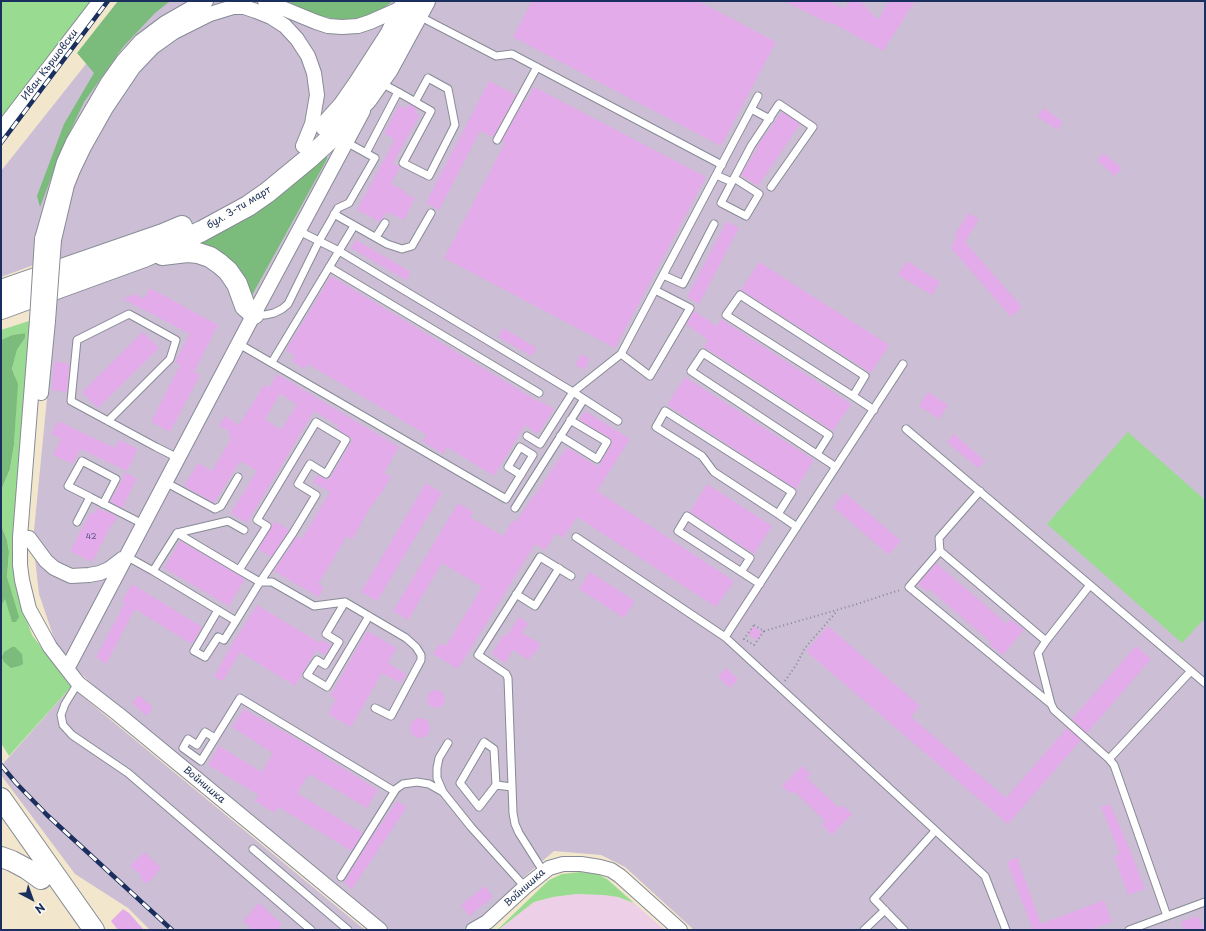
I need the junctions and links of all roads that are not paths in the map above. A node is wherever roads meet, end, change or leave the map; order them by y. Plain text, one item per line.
1 (100, 1) edge
2 (206, 1) edge
3 (265, 1) edge
4 (413, 6) edge
5 (537, 67) junction
6 (380, 82) junction
7 (398, 92) junction
8 (758, 96) dead end
9 (415, 102) junction
10 (751, 109) junction
11 (770, 119) junction
12 (1, 130) edge
13 (497, 140) dead end
14 (346, 142) junction
15 (303, 146) junction
16 (366, 153) junction
17 (722, 165) junction
18 (716, 175) junction
19 (733, 180) junction
20 (770, 187) dead end
21 (431, 213) dead end
22 (334, 214) junction
23 (385, 223) dead end
24 (714, 224) dead end
25 (354, 226) junction
26 (299, 231) junction
27 (376, 237) junction
28 (48, 240) junction
29 (319, 241) junction
30 (339, 251) junction
31 (144, 258) junction
32 (329, 268) junction
33 (663, 275) junction
34 (1, 290) edge
35 (655, 290) junction
36 (1, 309) edge
37 (254, 314) junction
38 (42, 321) junction
39 (239, 344) junction
40 (622, 354) junction
41 (272, 362) junction
42 (903, 364) dead end
43 (573, 392) junction
44 (539, 394) dead end
45 (853, 396) junction
46 (584, 399) junction
47 (874, 410) junction
48 (570, 420) junction
49 (108, 421) junction
50 (618, 421) dead end
51 (906, 429) dead end
52 (527, 436) dead end
53 (560, 436) junction
54 (817, 454) junction
55 (178, 458) junction
56 (836, 467) junction
57 (521, 475) dead end
58 (238, 477) dead end
59 (165, 482) junction
60 (980, 491) junction
61 (90, 497) junction
62 (103, 504) junction
63 (515, 508) dead end
64 (778, 514) junction
65 (77, 522) dead end
66 (143, 524) junction
67 (797, 527) junction
68 (244, 530) dead end
69 (177, 533) junction
70 (29, 538) junction
71 (576, 538) dead end
72 (940, 551) junction
73 (126, 556) junction
74 (559, 568) junction
75 (239, 570) junction
76 (153, 571) junction
77 (741, 572) junction
78 (571, 576) dead end
79 (260, 582) junction
80 (760, 584) junction
81 (1090, 585) junction
82 (516, 594) junction
83 (345, 602) junction
84 (218, 610) junction
85 (369, 616) junction
86 (236, 621) junction
87 (41, 630) junction
88 (725, 637) junction
89 (1046, 641) junction
90 (66, 669) junction
91 (1191, 671) junction
92 (78, 683) junction
93 (1205, 683) edge
94 (1051, 704) junction
95 (375, 708) dead end
96 (215, 738) junction
97 (448, 743) dead end
98 (1109, 759) junction
99 (496, 785) junction
100 (512, 787) junction
101 (394, 791) junction
102 (444, 792) junction
103 (1, 798) edge
104 (5, 817) edge
105 (935, 831) junction
106 (253, 849) dead end
107 (1, 857) edge
108 (543, 871) junction
109 (341, 877) dead end
110 (41, 878) junction
111 (525, 887) junction
112 (1205, 902) edge
113 (885, 910) junction
114 (1167, 916) junction
115 (1132, 929) edge
116 (77, 930) edge
117 (94, 930) edge
118 (311, 930) edge
119 (348, 930) edge
120 (380, 930) edge
121 (473, 930) edge
122 (680, 930) edge
123 (864, 930) edge
124 (904, 930) edge
125 (1006, 930) edge

1 - 12 street, Иван Кършовски
2 - 28 street
3 - 4 street
4 - 5 lane
4 - 6 main road, бул. 3-ти март
4 - 15 main road, бул. 3-ти март
5 - 13 lane
5 - 17 lane
6 - 7 lane
6 - 14 street
6 - 31 main road, бул. 3-ти март
7 - 9 lane
7 - 16 lane
8 - 10 lane
9 - 9 lane
10 - 11 lane
10 - 17 lane
11 - 19 lane
11 - 20 lane
14 - 16 lane
14 - 26 street
15 - 28 street
15 - 34 main road, бул. 3-ти март
16 - 22 lane
17 - 18 lane
18 - 19 lane
18 - 33 lane
19 - 19 lane
21 - 27 lane
22 - 25 lane
22 - 29 lane
23 - 27 lane
24 - 33 lane
25 - 27 lane
25 - 30 lane
26 - 29 lane
26 - 37 street
28 - 38 street, bridge
29 - 30 lane
29 - 37 lane
30 - 32 lane
30 - 43 lane
31 - 36 main road, бул. 3-ти март
31 - 37 main road
32 - 41 lane
32 - 44 lane
33 - 35 lane
35 - 40 lane
35 - 40 lane
37 - 39 street
38 - 70 street
38 - 87 street, Войнишка
39 - 41 lane
39 - 55 street
40 - 43 lane
41 - 57 lane
42 - 47 lane
43 - 46 lane
43 - 52 lane
45 - 45 lane
45 - 47 lane
46 - 48 lane
46 - 50 lane
47 - 56 lane
48 - 53 lane
48 - 53 lane
49 - 49 lane
49 - 55 lane
51 - 60 lane
53 - 63 lane
54 - 54 lane
54 - 56 lane
55 - 59 street
56 - 67 lane
58 - 59 lane
59 - 66 street
60 - 72 lane
60 - 81 lane
61 - 62 lane
61 - 62 lane
61 - 65 lane
62 - 66 lane
64 - 64 lane
64 - 67 lane
66 - 73 street
67 - 80 lane
68 - 69 lane
69 - 75 lane
69 - 76 lane
70 - 73 street
70 - 87 street
71 - 88 lane
72 - 89 lane
72 - 94 lane
73 - 76 lane
73 - 90 street
74 - 78 lane
74 - 82 lane
74 - 82 lane
75 - 79 lane
75 - 79 lane
76 - 84 lane
77 - 77 lane
77 - 80 lane
79 - 83 lane
79 - 86 lane
80 - 88 lane
81 - 89 lane
81 - 91 lane
82 - 100 lane
83 - 85 lane
83 - 85 lane
84 - 86 lane
84 - 86 lane
85 - 95 lane
87 - 90 street, Войнишка
88 - 105 lane
89 - 94 lane
90 - 92 street, Войнишка
91 - 93 lane
91 - 98 lane
92 - 118 lane
92 - 120 street, Войнишка
94 - 98 lane
96 - 96 lane
96 - 101 lane
97 - 102 lane
98 - 114 lane
99 - 99 lane
99 - 100 lane
100 - 108 lane
101 - 102 lane
101 - 109 lane
102 - 111 lane
103 - 104 main road
104 - 110 main road
104 - 117 main road
105 - 113 lane
105 - 125 lane
106 - 119 lane
107 - 110 main road
108 - 111 street, Войнишка
108 - 122 street, Войнишка
110 - 116 main road
111 - 121 street, Войнишка
112 - 114 lane
113 - 123 lane
113 - 124 lane
114 - 115 lane

